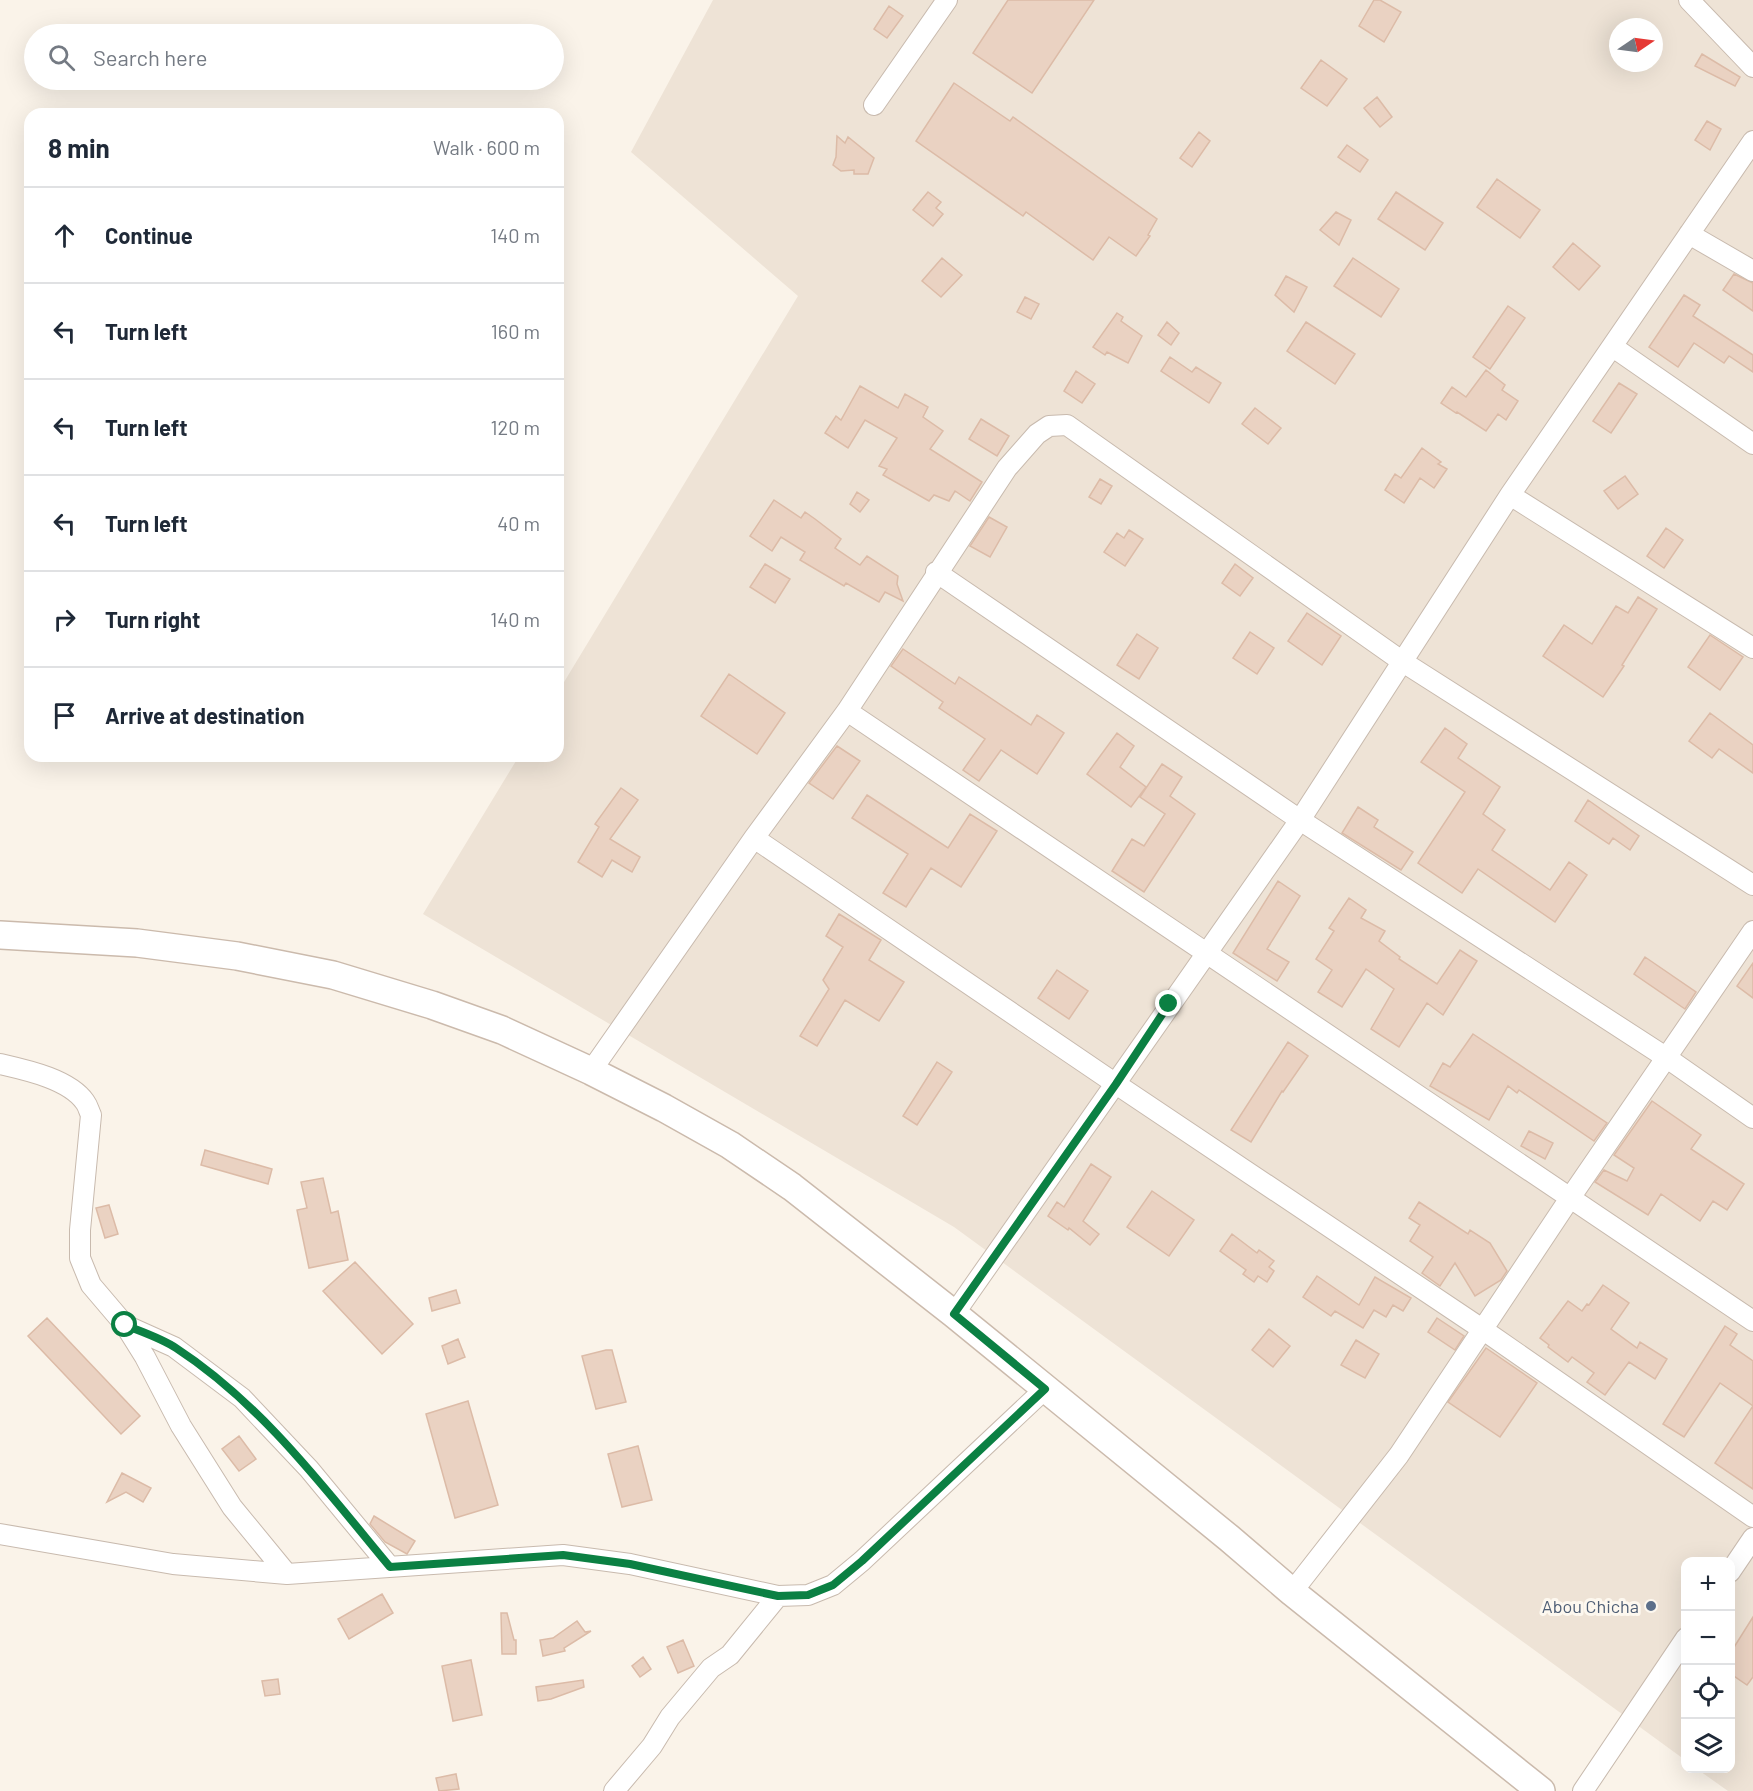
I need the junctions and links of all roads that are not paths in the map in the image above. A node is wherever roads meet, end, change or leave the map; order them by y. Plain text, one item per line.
1 (947, 0) edge
2 (1689, 0) edge
3 (1753, 67) edge
4 (874, 105) dead end
5 (1753, 141) edge
6 (1689, 234) junction
7 (1753, 271) edge
8 (1613, 347) junction
9 (1753, 444) edge
10 (1510, 495) junction
11 (936, 572) junction
12 (1753, 648) edge
13 (1403, 662) junction
14 (847, 711) junction
15 (1300, 820) junction
16 (754, 838) junction
17 (1753, 885) edge
18 (1753, 931) edge
19 (0, 935) edge
20 (1206, 952) junction
21 (1667, 1058) junction
22 (0, 1064) edge
23 (591, 1071) junction
24 (1116, 1084) junction
25 (1753, 1118) edge
26 (1570, 1198) junction
27 (954, 1314) junction
28 (1753, 1321) edge
29 (125, 1325) junction
30 (1482, 1329) junction
31 (1045, 1389) junction
32 (1753, 1517) edge
33 (0, 1534) edge
34 (1753, 1538) edge
35 (1735, 1566) edge
36 (390, 1567) junction
37 (287, 1574) junction
38 (1292, 1592) junction
39 (778, 1596) junction
40 (1681, 1645) edge
41 (614, 1791) edge
42 (1541, 1791) edge
43 (1583, 1791) edge

1 - 4 street
2 - 3 street
5 - 6 street
6 - 7 street
6 - 8 street
8 - 9 street
8 - 10 street
10 - 12 street
10 - 13 street
11 - 13 street
11 - 14 street
11 - 15 street
13 - 15 street
13 - 17 street
14 - 16 street
14 - 20 street
15 - 20 street
15 - 21 street
16 - 23 street
16 - 24 street
18 - 21 street
19 - 23 main road
20 - 24 street
20 - 26 street
21 - 25 street
21 - 26 street
22 - 29 street
23 - 27 main road
24 - 27 street
24 - 30 street
26 - 28 street
26 - 30 street
27 - 31 main road
29 - 36 street
29 - 37 street
30 - 32 street
30 - 38 street
31 - 38 main road
31 - 39 street
33 - 37 street
34 - 35 street
36 - 37 street
36 - 39 street
38 - 42 main road
39 - 41 street
40 - 43 street

